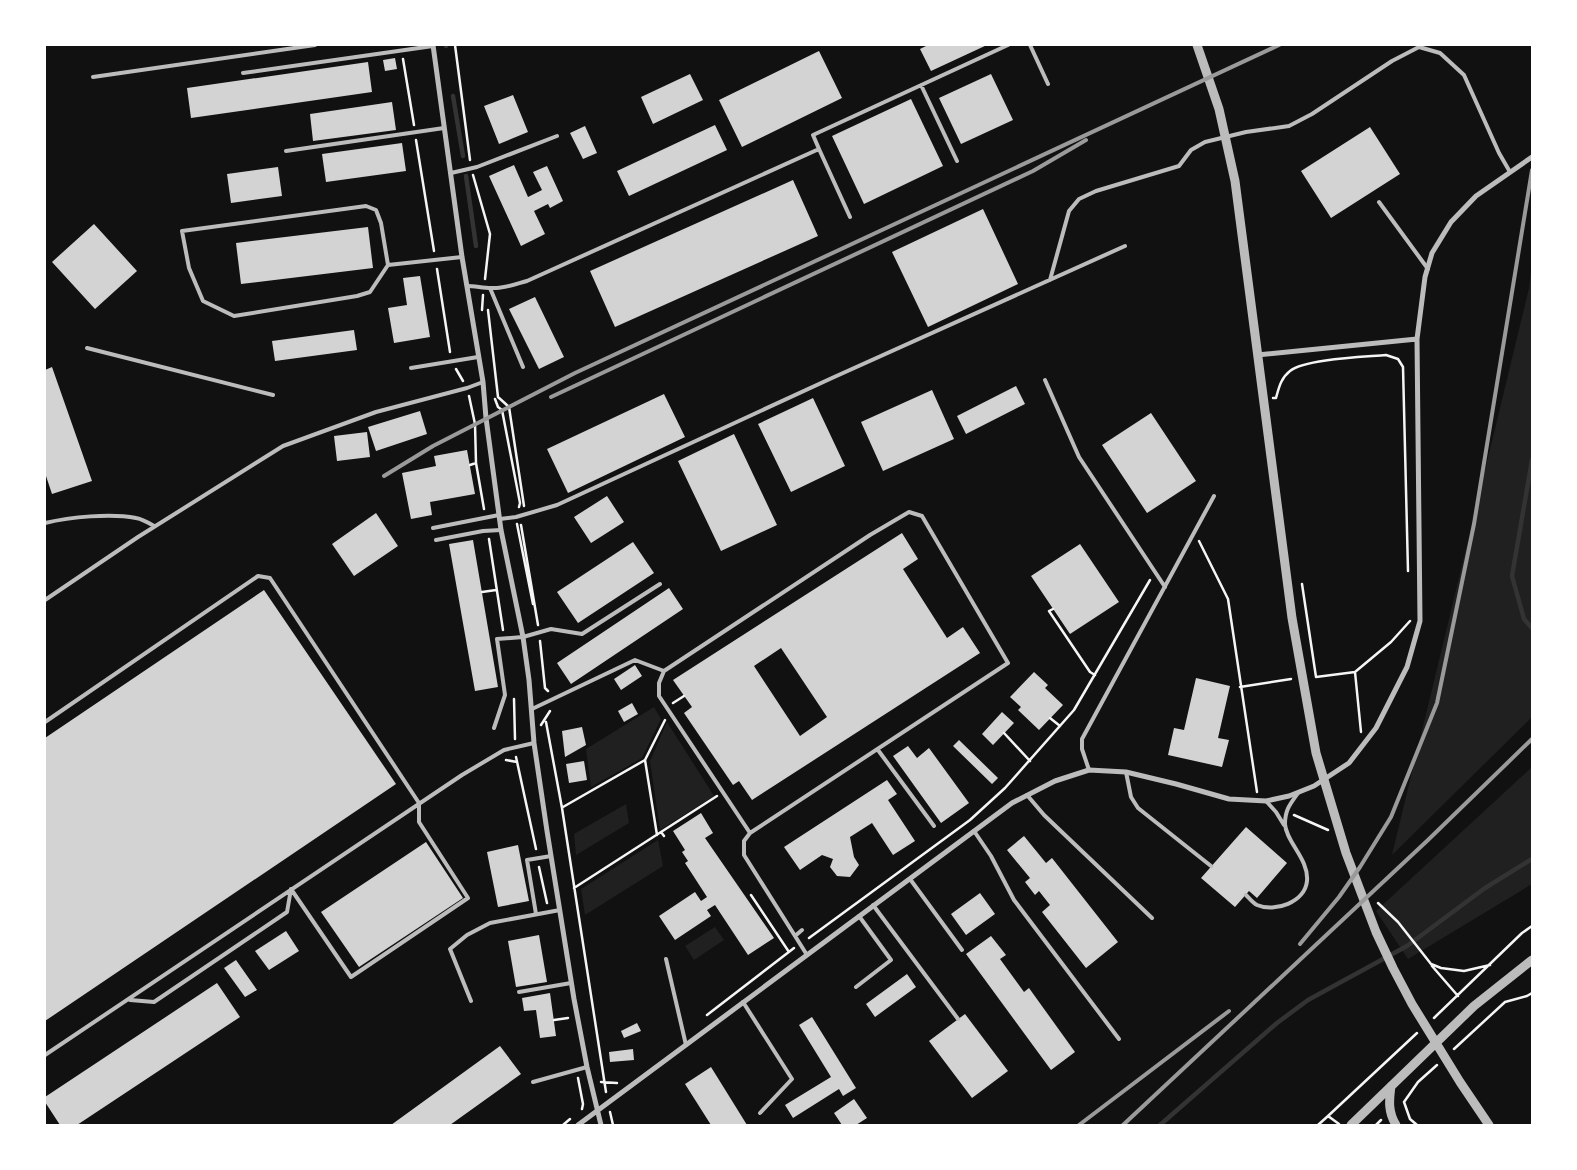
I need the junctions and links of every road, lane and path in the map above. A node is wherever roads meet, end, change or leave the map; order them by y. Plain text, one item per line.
1 (315, 45) edge
2 (433, 45) edge
3 (1008, 45) edge
4 (1030, 45) edge
5 (1197, 45) edge
6 (402, 50) junction
7 (243, 73) dead end
8 (93, 77) dead end
9 (1048, 84) dead end
10 (922, 85) junction
11 (444, 128) junction
12 (415, 132) junction
13 (557, 136) dead end
14 (819, 149) junction
15 (286, 151) dead end
16 (1532, 157) edge
17 (957, 160) dead end
18 (1510, 172) junction
19 (451, 173) junction
20 (1379, 202) dead end
21 (850, 217) dead end
22 (1125, 246) dead end
23 (462, 257) junction
24 (436, 260) junction
25 (388, 265) junction
26 (1428, 269) junction
27 (1050, 280) junction
28 (467, 286) junction
29 (485, 286) junction
30 (490, 288) junction
31 (482, 318) dead end
32 (1417, 339) junction
33 (87, 348) dead end
34 (1257, 355) junction
35 (478, 357) junction
36 (452, 362) junction
37 (523, 367) dead end
38 (411, 368) dead end
39 (491, 372) dead end
40 (1045, 380) dead end
41 (483, 382) junction
42 (467, 388) junction
43 (273, 395) dead end
44 (1263, 400) junction
45 (476, 463) dead end
46 (470, 465) dead end
47 (1214, 496) dead end
48 (517, 517) junction
49 (500, 518) junction
50 (45, 523) edge
51 (154, 526) junction
52 (433, 528) dead end
53 (501, 530) junction
54 (1194, 533) junction
55 (436, 540) dead end
56 (1155, 571) junction
57 (1408, 572) dead end
58 (660, 584) dead end
59 (1302, 584) dead end
60 (1165, 587) junction
61 (496, 590) dead end
62 (482, 592) dead end
63 (45, 600) edge
64 (1053, 609) dead end
65 (1408, 629) dead end
66 (539, 632) junction
67 (523, 637) junction
68 (543, 668) dead end
69 (664, 671) junction
70 (1355, 672) junction
71 (1095, 675) junction
72 (1292, 679) dead end
73 (1240, 687) junction
74 (514, 693) dead end
75 (532, 709) junction
76 (1050, 718) dead end
77 (665, 720) dead end
78 (545, 721) dead end
79 (45, 722) edge
80 (1060, 726) junction
81 (1366, 727) dead end
82 (494, 728) dead end
83 (1362, 732) junction
84 (1004, 734) dead end
85 (1356, 738) dead end
86 (534, 743) junction
87 (516, 747) junction
88 (878, 750) junction
89 (645, 760) junction
90 (1030, 760) junction
91 (1090, 770) junction
92 (1126, 772) junction
93 (1256, 791) junction
94 (1263, 791) dead end
95 (723, 793) junction
96 (1298, 793) junction
97 (1027, 794) junction
98 (1258, 800) junction
99 (1266, 801) junction
100 (419, 803) junction
101 (562, 808) junction
102 (934, 826) dead end
103 (1285, 827) junction
104 (974, 831) junction
105 (661, 832) junction
106 (750, 833) junction
107 (657, 835) junction
108 (664, 836) dead end
109 (551, 856) junction
110 (538, 858) junction
111 (1211, 866) dead end
112 (910, 879) junction
113 (574, 888) junction
114 (291, 889) junction
115 (751, 894) dead end
116 (1246, 895) dead end
117 (873, 905) junction
118 (560, 910) junction
119 (549, 912) junction
120 (536, 914) junction
121 (859, 916) junction
122 (1152, 918) dead end
123 (1398, 922) dead end
124 (802, 930) dead end
125 (795, 936) junction
126 (800, 944) junction
127 (962, 950) dead end
128 (789, 952) junction
129 (807, 955) junction
130 (666, 960) dead end
131 (1532, 960) edge
132 (1431, 964) junction
133 (1491, 965) dead end
134 (571, 983) junction
135 (856, 987) dead end
136 (519, 992) dead end
137 (1458, 996) dead end
138 (129, 1000) junction
139 (471, 1001) dead end
140 (743, 1002) junction
141 (705, 1017) dead end
142 (568, 1018) dead end
143 (958, 1019) dead end
144 (554, 1020) dead end
145 (1119, 1039) dead end
146 (686, 1045) junction
147 (45, 1055) edge
148 (587, 1067) junction
149 (620, 1081) dead end
150 (533, 1082) dead end
151 (604, 1082) junction
152 (1391, 1086) junction
153 (592, 1088) junction
154 (582, 1097) dead end
155 (608, 1102) junction
156 (598, 1110) junction
157 (760, 1113) dead end
158 (1328, 1116) dead end
159 (578, 1125) edge
160 (601, 1125) edge
161 (612, 1125) edge
162 (1318, 1125) edge
163 (1351, 1125) edge
164 (1396, 1125) edge
165 (1489, 1125) edge

1 - 8 lane
2 - 6 lane
2 - 11 street
3 - 10 lane
4 - 9 lane
5 - 34 street
6 - 7 lane
6 - 12 path
10 - 14 lane
10 - 17 lane
11 - 12 lane
11 - 19 street
12 - 15 lane
12 - 24 path
13 - 19 lane
14 - 21 lane
14 - 30 lane
16 - 18 street
18 - 26 street
18 - 27 lane
19 - 23 street
20 - 26 lane
22 - 27 lane
23 - 24 lane
23 - 28 street
24 - 25 lane
24 - 36 path
25 - 25 lane
26 - 32 street
27 - 48 lane
28 - 29 lane
28 - 35 street
29 - 30 lane
29 - 31 path
29 - 48 path
30 - 37 lane
32 - 34 street
32 - 96 street
33 - 43 lane
34 - 44 street
35 - 36 lane
35 - 41 street
36 - 38 lane
36 - 42 path
39 - 48 path
40 - 56 lane
41 - 42 lane
41 - 49 street
42 - 51 lane
44 - 57 path
44 - 165 street
45 - 46 path
47 - 54 lane
48 - 49 lane
48 - 66 path
49 - 52 lane
49 - 53 street
50 - 51 lane
51 - 63 lane
53 - 55 lane
53 - 67 street
54 - 60 lane
54 - 73 path
56 - 60 lane
56 - 71 path
58 - 66 lane
59 - 70 path
60 - 91 lane
61 - 62 path
64 - 71 path
65 - 70 path
66 - 67 lane
66 - 68 path
67 - 75 street
67 - 82 lane
69 - 75 lane
69 - 88 lane
69 - 95 lane
70 - 83 path
71 - 80 path
72 - 73 path
73 - 93 path
74 - 87 path
75 - 86 street
76 - 80 path
77 - 89 path
78 - 101 path
79 - 100 lane
80 - 90 path
81 - 83 path
83 - 85 path
84 - 90 path
86 - 87 lane
86 - 109 street
87 - 100 lane
87 - 110 path
88 - 102 lane
88 - 106 lane
89 - 101 path
89 - 107 path
90 - 126 path
91 - 92 street
91 - 97 street
92 - 98 street
92 - 111 lane
93 - 94 path
93 - 98 path
95 - 105 path
95 - 106 lane
96 - 99 street
96 - 103 lane
97 - 104 street
97 - 122 lane
98 - 99 street
99 - 103 lane
100 - 114 lane
100 - 114 lane
101 - 113 path
103 - 116 lane
104 - 112 street
104 - 145 lane
105 - 107 path
105 - 108 path
106 - 125 lane
107 - 113 path
109 - 110 lane
109 - 118 street
110 - 119 path
110 - 120 lane
112 - 117 street
112 - 127 lane
113 - 151 path
114 - 138 lane
114 - 138 lane
115 - 128 path
117 - 121 street
117 - 143 lane
118 - 119 lane
118 - 134 street
119 - 120 lane
120 - 139 lane
121 - 129 street
121 - 135 lane
123 - 132 path
124 - 125 lane
125 - 126 lane
126 - 128 path
126 - 129 lane
128 - 141 path
129 - 140 street
130 - 146 lane
131 - 152 street
132 - 133 path
132 - 137 path
134 - 136 lane
134 - 148 street
138 - 147 lane
140 - 146 street
140 - 157 lane
142 - 144 path
146 - 155 street
148 - 150 lane
148 - 153 street
149 - 151 path
151 - 153 path
151 - 155 path
152 - 163 street
152 - 164 street
153 - 154 path
153 - 156 street
155 - 156 street
155 - 161 path
156 - 159 street
156 - 160 street
158 - 162 path

